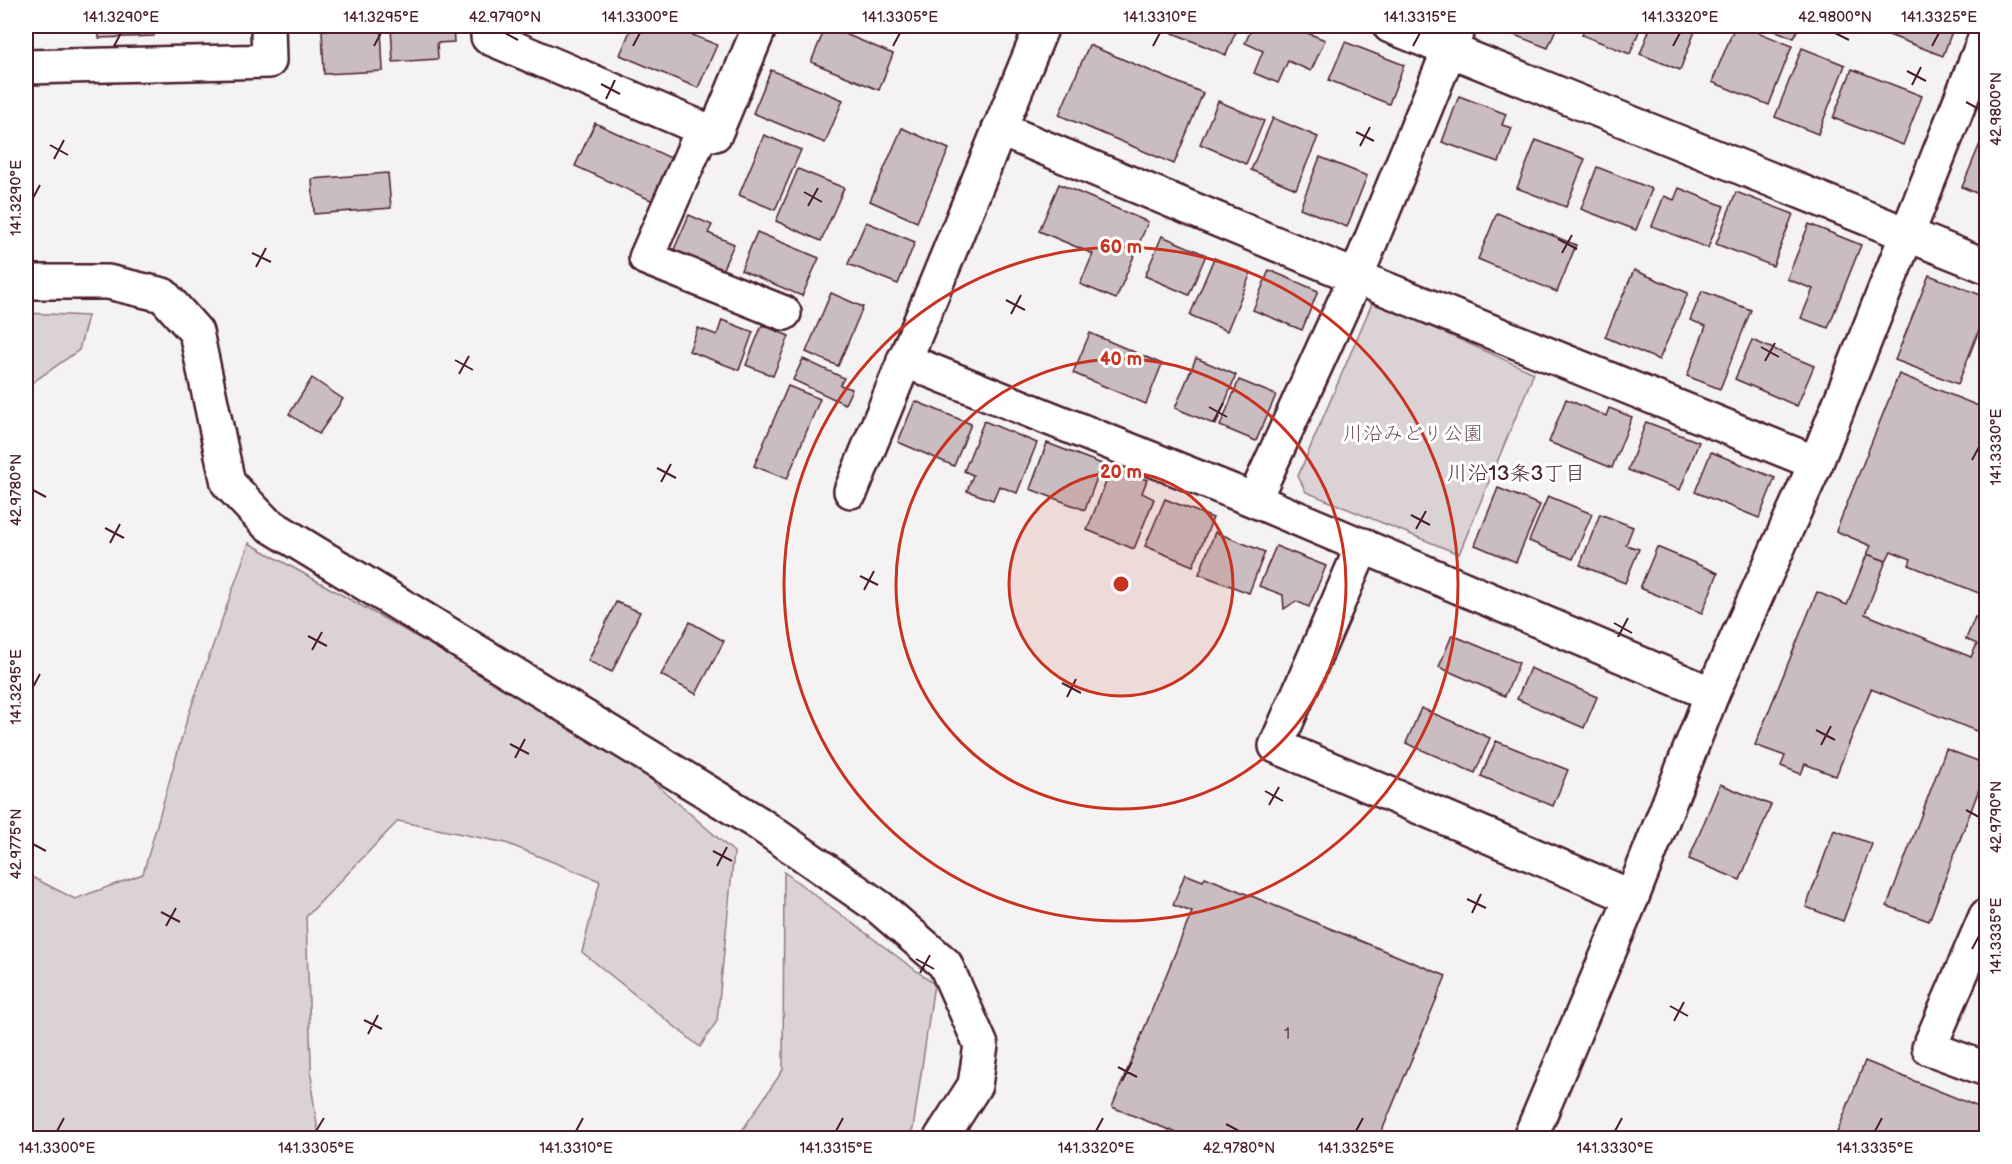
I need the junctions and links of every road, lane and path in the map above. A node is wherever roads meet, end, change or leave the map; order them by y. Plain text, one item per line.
1 (268, 26) edge
2 (488, 26) edge
3 (760, 26) edge
4 (1042, 26) edge
5 (1390, 26) edge
6 (1986, 36) edge
7 (1454, 38) edge
8 (26, 67) edge
9 (703, 129) junction
10 (999, 129) junction
11 (1908, 235) junction
12 (1986, 266) edge
13 (1356, 277) junction
14 (26, 282) edge
15 (784, 313) dead end
16 (904, 360) junction
17 (1816, 463) junction
18 (851, 491) dead end
19 (1254, 500) junction
20 (1363, 545) junction
21 (1713, 694) junction
22 (1632, 897) junction
23 (1986, 915) edge
24 (1986, 1069) edge
25 (941, 1138) edge
26 (1530, 1138) edge

1 - 8 street
2 - 9 street
3 - 9 street
4 - 10 street
5 - 7 street
6 - 11 street
7 - 11 street
7 - 13 street
9 - 15 street
10 - 13 street
10 - 16 street
11 - 12 street
11 - 17 street
13 - 17 street
13 - 19 street
14 - 25 street
16 - 18 street
16 - 19 street
17 - 21 street
19 - 20 street
20 - 21 street
20 - 22 street
21 - 22 street
22 - 26 street
23 - 24 street

